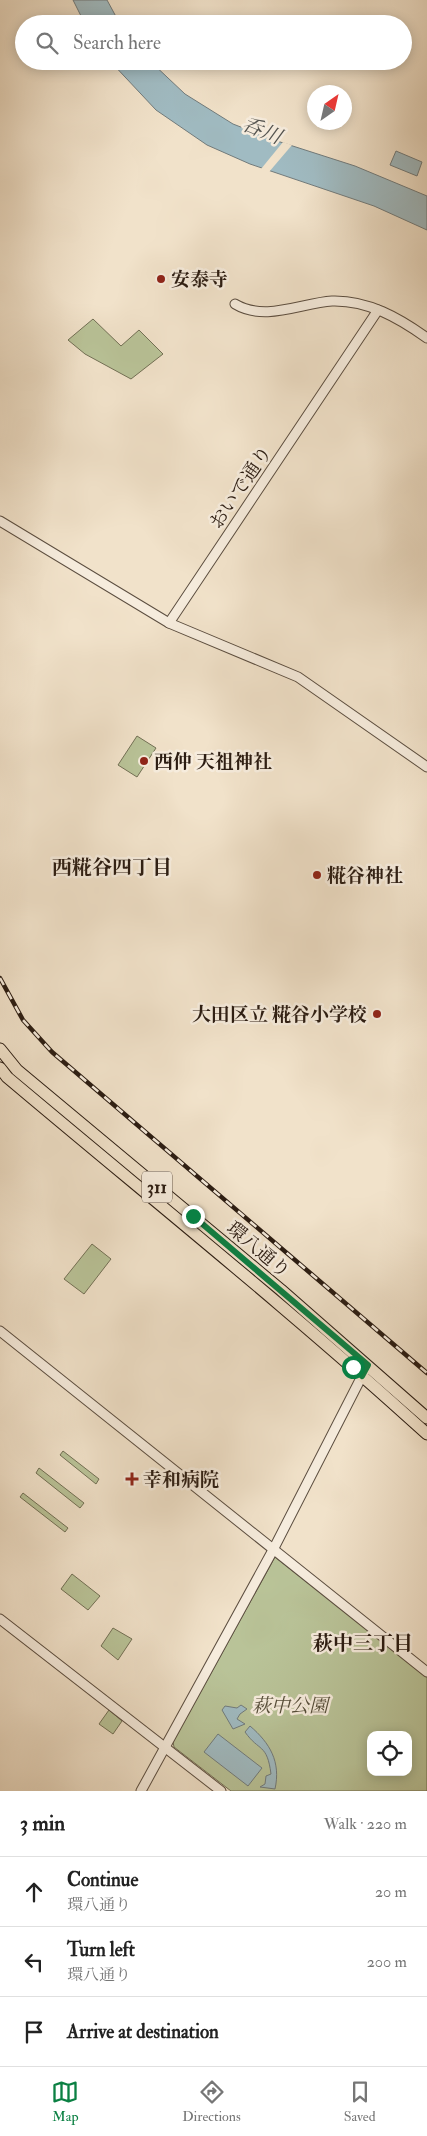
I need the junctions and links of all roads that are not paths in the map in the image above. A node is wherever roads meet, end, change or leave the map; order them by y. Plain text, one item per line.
1 (235, 304) dead end
2 (378, 310) junction
3 (427, 338) edge
4 (0, 521) edge
5 (169, 623) junction
6 (427, 767) edge
7 (0, 1049) edge
8 (0, 1068) edge
9 (0, 1331) edge
10 (368, 1365) junction
11 (362, 1376) junction
12 (427, 1418) edge
13 (427, 1434) edge
14 (273, 1550) junction
15 (0, 1619) edge
16 (427, 1672) edge
17 (165, 1747) junction
18 (141, 1791) edge
19 (221, 1791) edge

1 - 2 street
2 - 3 street
2 - 5 street, おいで通り
4 - 5 street
5 - 6 street
7 - 10 main road, 環八通り / 311
8 - 11 main road, 環八通り / 311
9 - 14 street
10 - 11 street
10 - 12 main road, 環八通り / 311
11 - 13 main road, 環八通り / 311
11 - 14 street
14 - 16 street
14 - 17 street
15 - 17 street
17 - 18 street
17 - 19 street

